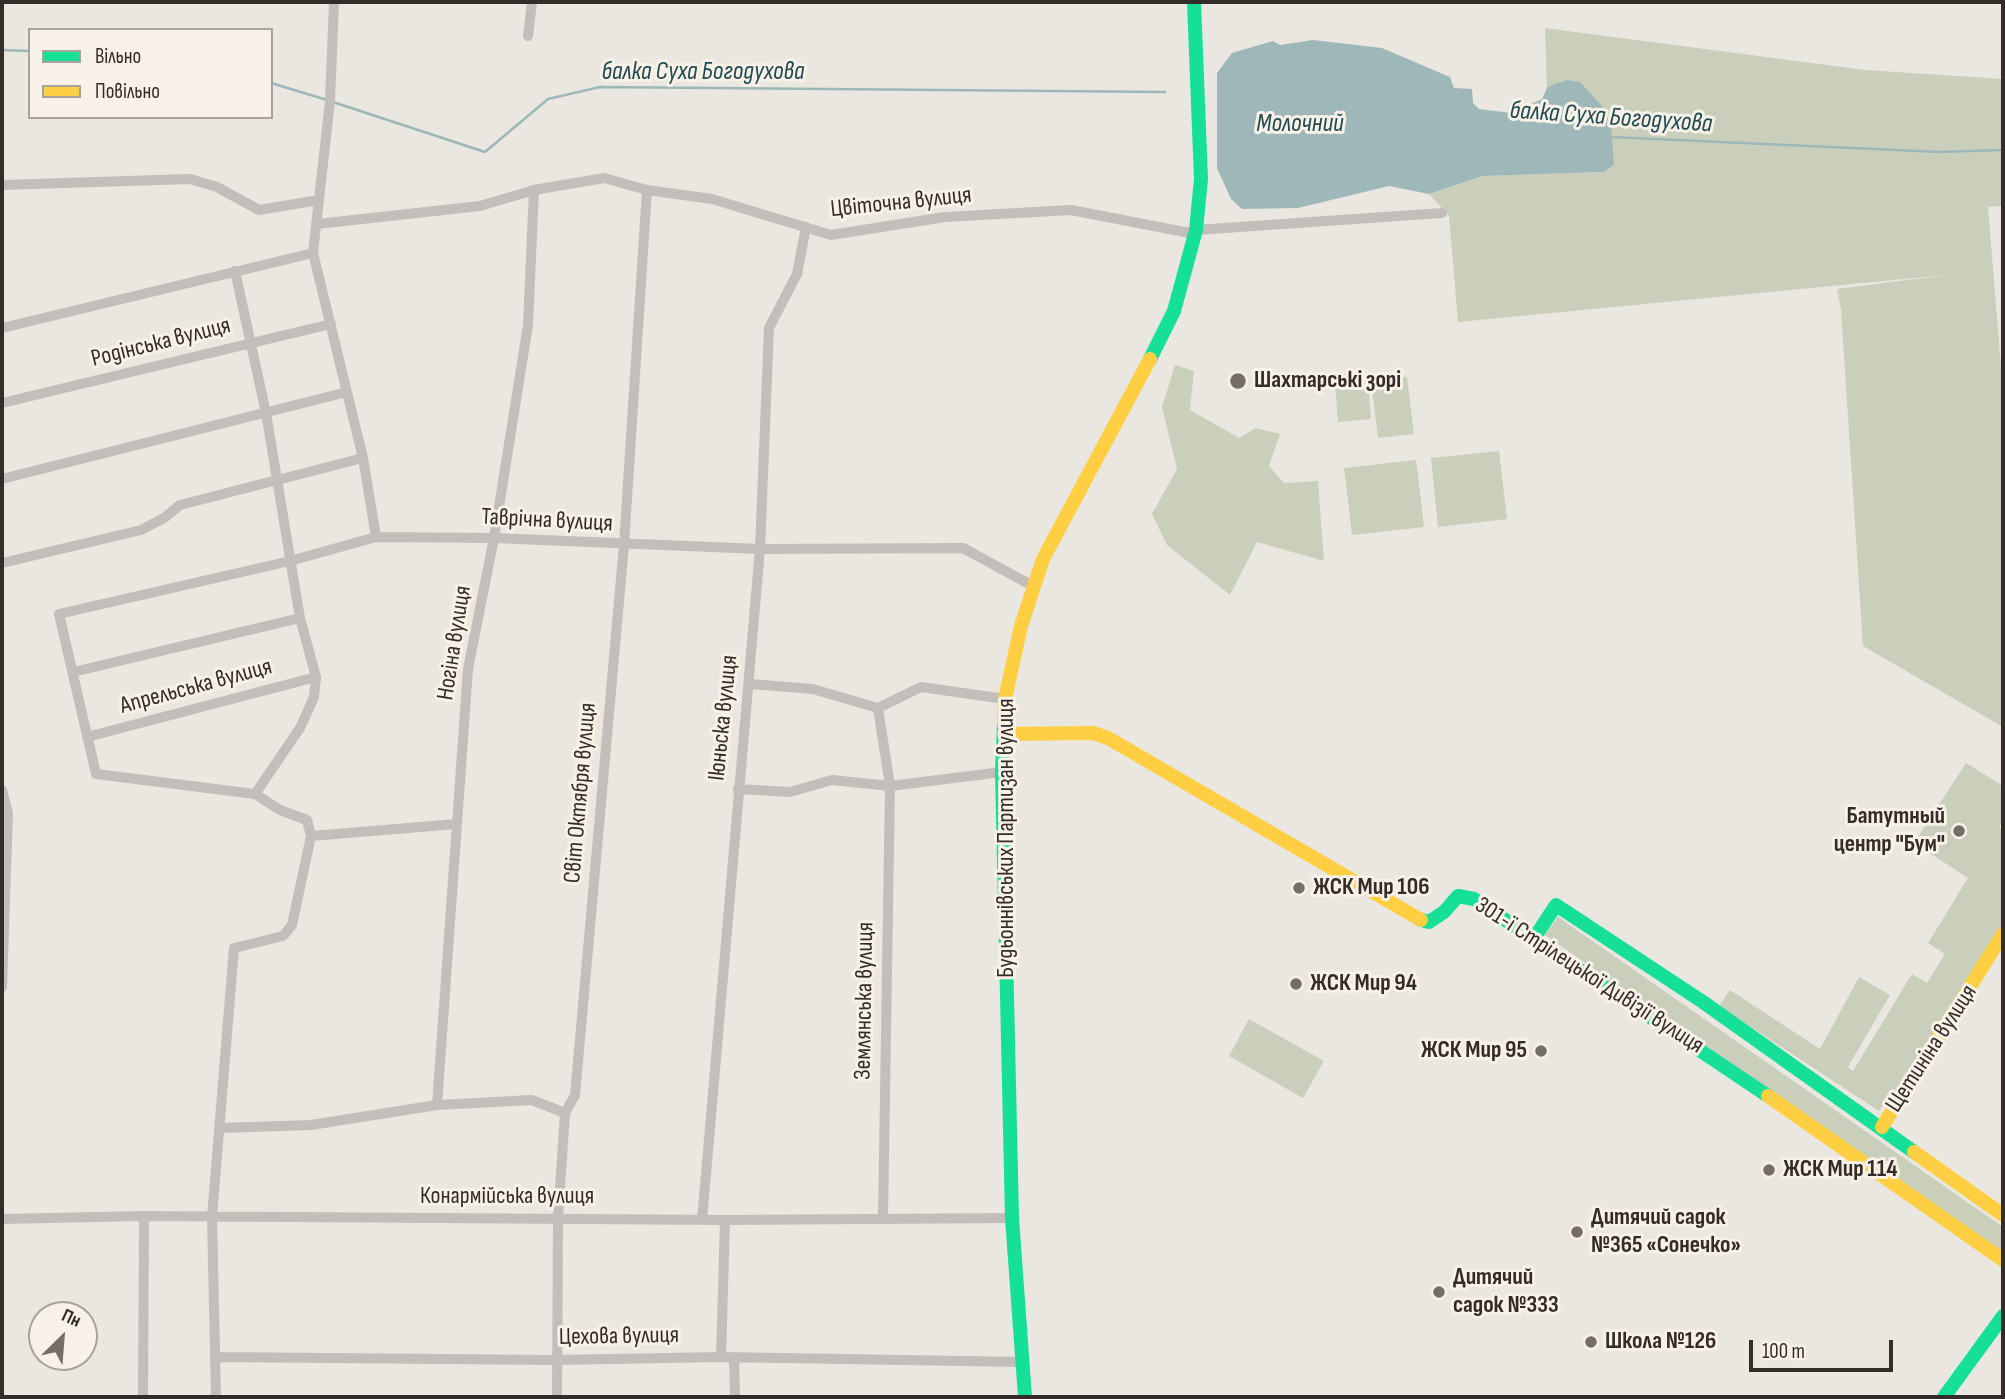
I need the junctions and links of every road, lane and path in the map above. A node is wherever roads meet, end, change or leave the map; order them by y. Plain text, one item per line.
1 (334, 2) edge
2 (532, 2) edge
3 (1194, 2) edge
4 (528, 36) dead end
5 (2, 185) edge
6 (534, 190) junction
7 (647, 190) junction
8 (319, 200) junction
9 (1442, 213) dead end
10 (317, 224) junction
11 (806, 227) junction
12 (1195, 232) junction
13 (313, 253) junction
14 (235, 271) junction
15 (331, 324) junction
16 (2, 328) edge
17 (250, 342) junction
18 (347, 392) junction
19 (2, 403) edge
20 (266, 413) junction
21 (363, 458) junction
22 (2, 479) edge
23 (277, 479) junction
24 (376, 537) junction
25 (494, 538) junction
26 (624, 545) junction
27 (760, 549) junction
28 (290, 561) junction
29 (2, 564) edge
30 (1033, 586) junction
31 (300, 618) junction
32 (73, 673) junction
33 (316, 677) junction
34 (750, 684) junction
35 (1005, 698) junction
36 (878, 708) junction
37 (1004, 734) junction
38 (88, 737) junction
39 (1002, 772) junction
40 (890, 786) junction
41 (738, 789) junction
42 (2, 790) edge
43 (254, 794) junction
44 (456, 824) junction
45 (311, 836) junction
46 (2003, 934) edge
47 (1535, 937) junction
48 (2, 987) edge
49 (437, 1105) junction
50 (565, 1113) junction
51 (1882, 1127) junction
52 (220, 1128) junction
53 (2003, 1215) edge
54 (144, 1216) junction
55 (212, 1217) junction
56 (558, 1218) junction
57 (883, 1218) junction
58 (1012, 1218) junction
59 (2, 1219) edge
60 (702, 1220) junction
61 (725, 1220) junction
62 (2003, 1261) edge
63 (2003, 1317) edge
64 (215, 1357) junction
65 (721, 1357) junction
66 (734, 1357) junction
67 (556, 1360) junction
68 (1024, 1362) junction
69 (143, 1397) edge
70 (216, 1397) edge
71 (557, 1397) edge
72 (735, 1397) edge
73 (1026, 1397) edge
74 (1944, 1397) edge

1 - 8 street
2 - 4 street
3 - 12 street, Будьоннівських Партизан вулиця
5 - 8 street
6 - 7 street, Цвiточна вулиця
6 - 10 street, Цвiточна вулиця
6 - 25 street, Ногіна вулиця
7 - 11 street, Цвiточна вулиця
7 - 26 street, Світ Октября вулиця
8 - 10 street
9 - 12 street, Цвiточна вулиця
10 - 13 street
11 - 12 street, Цвiточна вулиця
11 - 27 street, Iюньска вулиця
12 - 30 street, Будьоннівських Партизан вулиця
13 - 14 street
13 - 15 street
14 - 16 street
14 - 17 street
15 - 17 street, Родінська вулиця
15 - 18 street
17 - 19 street, Родінська вулиця
17 - 20 street
18 - 20 street
18 - 21 street
20 - 22 street
20 - 23 street
21 - 23 street
21 - 24 street
23 - 28 street
23 - 29 street
24 - 25 street, Таврічна вулиця
24 - 28 street, Таврічна вулиця
25 - 26 street, Таврічна вулиця
25 - 44 street, Ногіна вулиця
26 - 27 street, Таврічна вулиця
26 - 50 street, Світ Октября вулиця
27 - 30 street, Таврічна вулиця
27 - 34 street, Iюньска вулиця
28 - 31 street
28 - 32 street, Таврічна вулиця
30 - 35 street, Будьоннівських Партизан вулиця
31 - 32 street, Апрельська вулиця
31 - 33 street
32 - 38 street
33 - 38 street, Апрельська вулиця
33 - 43 street
34 - 36 street
34 - 41 street, Iюньска вулиця
35 - 36 street
35 - 37 street, Будьоннівських Партизан вулиця
36 - 40 street, Землянська вулиця
37 - 39 street, Будьоннівських Партизан вулиця
37 - 47 street, 301-ї Стрілецької Дивізії вулиця
38 - 43 street
39 - 40 street
39 - 58 street, Будьоннівських Партизан вулиця
40 - 41 street
40 - 57 street, Землянська вулиця
41 - 60 street, Iюньска вулиця
42 - 48 street
43 - 45 street
44 - 45 street
44 - 49 street, Ногіна вулиця
45 - 52 street
46 - 51 street, Щетиніна вулиця
47 - 51 street, 301-ї Стрілецької Дивізії вулиця
47 - 62 street, 301-ї Стрілецької Дивізії вулиця
49 - 50 street
49 - 52 street
50 - 56 street, Світ Октября вулиця
51 - 53 street, 301-ї Стрілецької Дивізії вулиця
52 - 55 street
54 - 55 street, Конармійська вулиця
54 - 59 street, Конармійська вулиця
54 - 69 street
55 - 56 street, Конармійська вулиця
55 - 64 street
56 - 60 street, Конармійська вулиця
56 - 67 street, Світ Октября вулиця
57 - 58 street, Конармійська вулиця
57 - 61 street, Конармійська вулиця
58 - 68 street, Будьоннівських Партизан вулиця
60 - 61 street, Конармійська вулиця
61 - 65 street
63 - 74 street
64 - 67 street, Цехова вулиця
64 - 70 street
65 - 66 street, Цехова вулиця
65 - 67 street, Цехова вулиця
66 - 68 street, Цехова вулиця
66 - 72 street
67 - 71 street, Світ Октября вулиця
68 - 73 street, Будьоннівських Партизан вулиця

